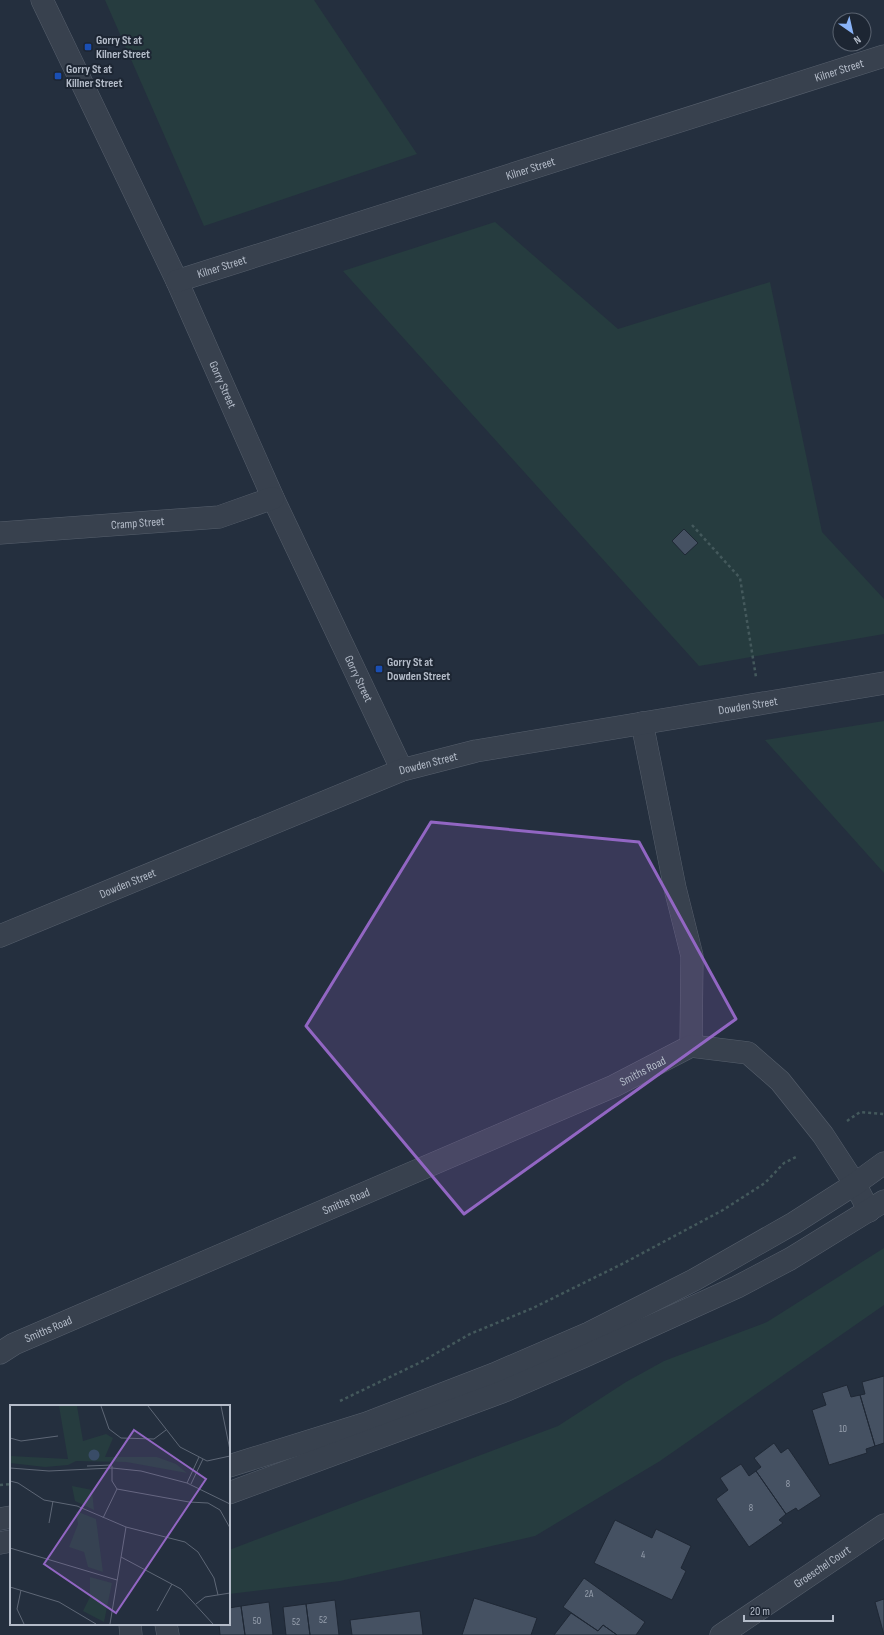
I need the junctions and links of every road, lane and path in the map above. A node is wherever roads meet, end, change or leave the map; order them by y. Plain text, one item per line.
1 (42, 0) edge
2 (884, 56) edge
3 (177, 282) junction
4 (273, 498) junction
5 (692, 525) dead end
6 (0, 533) edge
7 (884, 683) edge
8 (761, 703) junction
9 (642, 723) junction
10 (402, 770) junction
11 (0, 936) edge
12 (691, 1046) junction
13 (884, 1114) edge
14 (847, 1121) dead end
15 (796, 1157) dead end
16 (884, 1162) edge
17 (855, 1184) junction
18 (877, 1206) edge
19 (0, 1353) edge
20 (339, 1402) dead end
21 (230, 1466) edge
22 (10, 1484) edge
23 (0, 1486) edge
24 (230, 1493) edge
25 (10, 1517) edge
26 (0, 1519) edge
27 (884, 1525) edge
28 (10, 1541) edge
29 (0, 1543) edge
30 (166, 1625) edge
31 (168, 1635) edge
32 (721, 1635) edge

1 - 3 street, Gorry Street
2 - 3 street, Kilner Street
3 - 4 street, Gorry Street
4 - 6 street, Cramp Street
4 - 10 street, Gorry Street
5 - 8 path
7 - 8 street, Dowden Street
8 - 9 street, Dowden Street
9 - 10 street, Dowden Street
9 - 12 street
10 - 11 street, Dowden Street
12 - 17 street
12 - 19 street, Smiths Road
13 - 14 path
15 - 20 path
16 - 17 street
17 - 18 street
17 - 21 street
18 - 24 street
22 - 23 path
25 - 26 street
27 - 32 street, Groeschel Court
28 - 29 street
30 - 31 street

